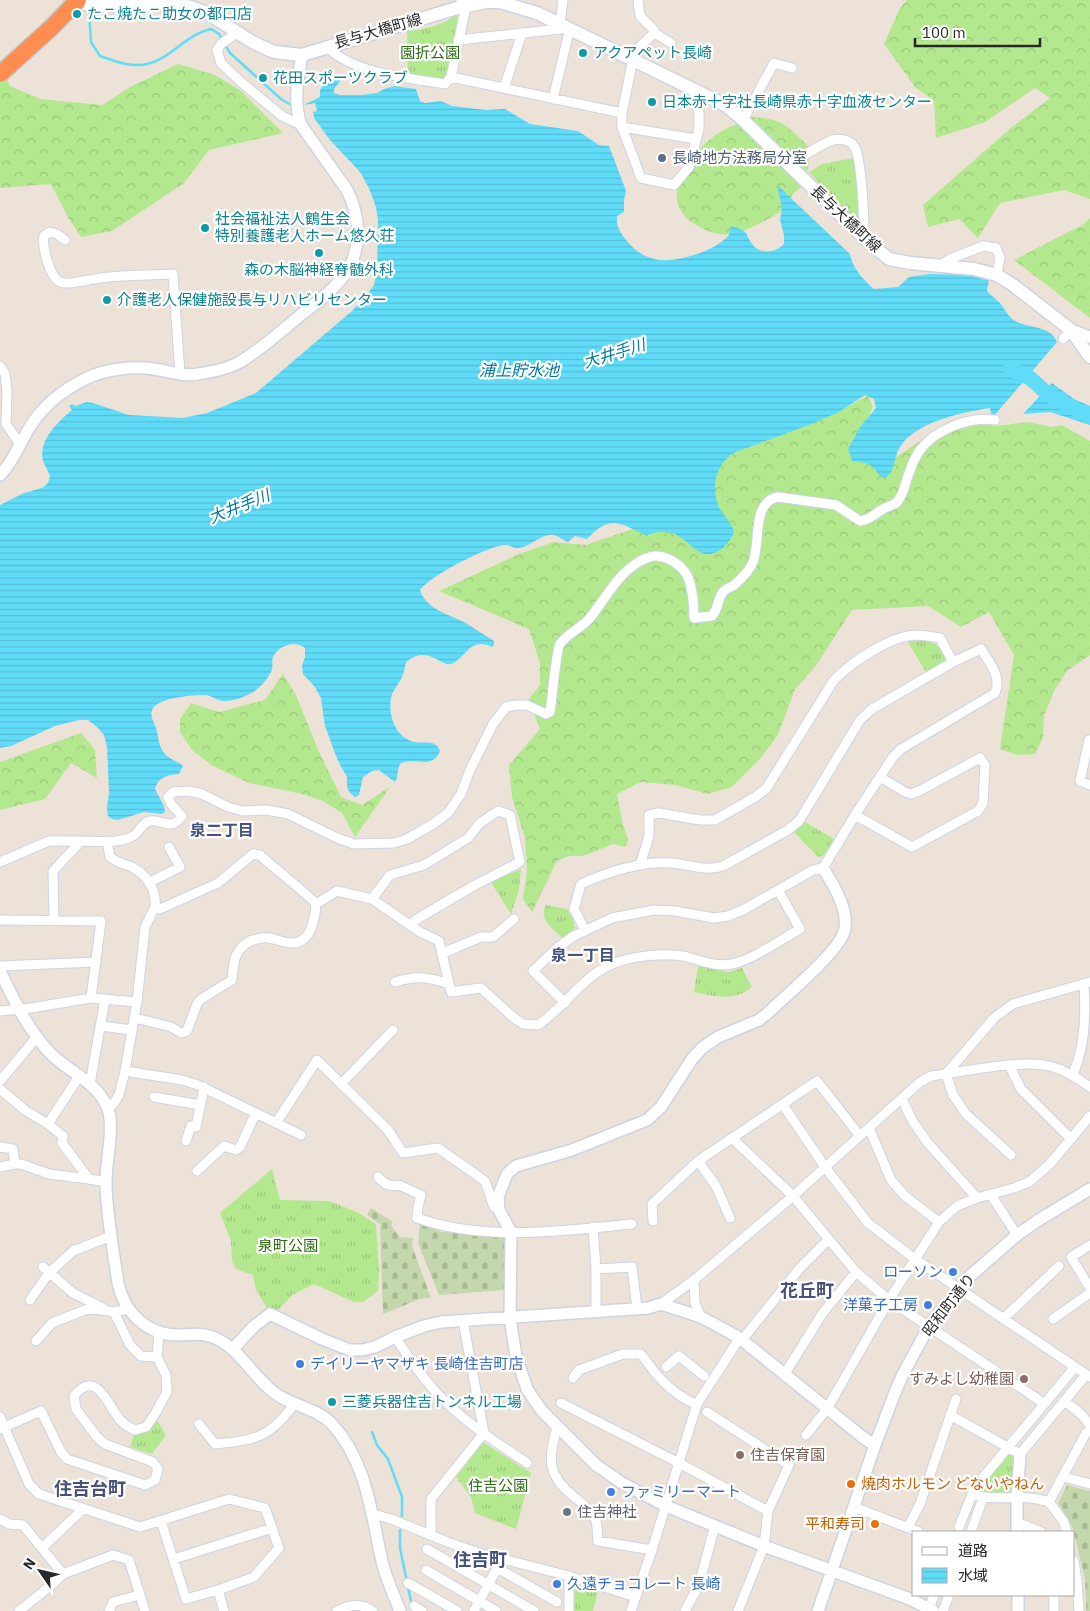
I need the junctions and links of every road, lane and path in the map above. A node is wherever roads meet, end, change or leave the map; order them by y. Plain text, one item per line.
1 (71, 0) edge
2 (78, 0) edge
3 (562, 0) edge
4 (638, 0) edge
5 (463, 3) edge
6 (565, 26) junction
7 (653, 32) junction
8 (522, 33) junction
9 (229, 38) junction
10 (458, 40) junction
11 (671, 43) dead end
12 (326, 46) junction
13 (302, 55) junction
14 (631, 58) junction
15 (0, 67) edge
16 (792, 68) dead end
17 (0, 74) edge
18 (451, 77) junction
19 (504, 88) junction
20 (696, 90) junction
21 (553, 99) junction
22 (622, 113) junction
23 (743, 120) junction
24 (301, 125) junction
25 (622, 126) junction
26 (696, 139) junction
27 (789, 164) junction
28 (864, 238) junction
29 (65, 240) dead end
30 (940, 265) junction
31 (997, 275) junction
32 (1067, 334) junction
33 (1090, 337) edge
34 (1090, 357) edge
35 (0, 366) edge
36 (180, 374) junction
37 (996, 420) dead end
38 (20, 444) junction
39 (0, 475) edge
40 (953, 662) junction
41 (1089, 740) edge
42 (880, 777) junction
43 (1090, 784) edge
44 (855, 815) junction
45 (82, 841) junction
46 (106, 841) junction
47 (169, 847) dead end
48 (0, 862) edge
49 (640, 865) junction
50 (823, 868) junction
51 (150, 882) junction
52 (778, 890) junction
53 (372, 900) junction
54 (316, 904) junction
55 (155, 907) junction
56 (514, 919) dead end
57 (0, 920) edge
58 (54, 921) junction
59 (410, 925) junction
60 (585, 930) junction
61 (443, 953) junction
62 (96, 962) junction
63 (0, 966) edge
64 (0, 971) edge
65 (395, 982) dead end
66 (449, 984) junction
67 (1087, 984) edge
68 (91, 998) junction
69 (105, 999) junction
70 (137, 1002) junction
71 (565, 1003) junction
72 (18, 1008) junction
73 (0, 1012) edge
74 (135, 1018) junction
75 (101, 1026) junction
76 (132, 1030) junction
77 (393, 1030) dead end
78 (36, 1038) junction
79 (1009, 1065) junction
80 (125, 1071) junction
81 (946, 1074) junction
82 (80, 1075) junction
83 (1072, 1076) junction
84 (0, 1081) edge
85 (90, 1084) junction
86 (341, 1084) junction
87 (204, 1087) junction
88 (1090, 1087) edge
89 (0, 1089) edge
90 (154, 1097) dead end
91 (902, 1099) junction
92 (784, 1105) junction
93 (200, 1106) junction
94 (108, 1109) junction
95 (256, 1113) junction
96 (1090, 1116) edge
97 (276, 1123) junction
98 (48, 1124) junction
99 (869, 1128) junction
100 (301, 1135) dead end
101 (860, 1136) junction
102 (733, 1139) junction
103 (1071, 1139) junction
104 (186, 1141) dead end
105 (0, 1147) edge
106 (1011, 1154) dead end
107 (698, 1161) junction
108 (15, 1164) junction
109 (0, 1167) edge
110 (825, 1167) junction
111 (197, 1171) dead end
112 (378, 1177) dead end
113 (88, 1179) junction
114 (106, 1182) junction
115 (1090, 1189) edge
116 (991, 1195) junction
117 (793, 1196) junction
118 (977, 1198) junction
119 (494, 1208) dead end
120 (730, 1218) dead end
121 (653, 1221) dead end
122 (939, 1222) junction
123 (632, 1224) dead end
124 (593, 1228) junction
125 (511, 1232) junction
126 (1017, 1235) junction
127 (112, 1236) junction
128 (828, 1240) junction
129 (1090, 1245) edge
130 (915, 1259) junction
131 (1059, 1266) dead end
132 (596, 1269) junction
133 (46, 1270) junction
134 (856, 1272) junction
135 (694, 1280) junction
136 (1090, 1288) edge
137 (960, 1289) junction
138 (1090, 1293) edge
139 (30, 1300) dead end
140 (889, 1300) junction
141 (660, 1304) junction
142 (637, 1308) junction
143 (128, 1309) junction
144 (112, 1312) junction
145 (596, 1312) junction
146 (701, 1317) junction
147 (510, 1318) junction
148 (1003, 1318) junction
149 (1054, 1319) dead end
150 (463, 1321) junction
151 (930, 1326) junction
152 (158, 1332) junction
153 (395, 1337) junction
154 (740, 1340) junction
155 (36, 1341) dead end
156 (233, 1349) junction
157 (157, 1357) junction
158 (666, 1367) dead end
159 (1076, 1368) junction
160 (784, 1375) junction
161 (704, 1376) dead end
162 (1088, 1376) edge
163 (573, 1378) dead end
164 (956, 1399) dead end
165 (1066, 1401) junction
166 (691, 1402) dead end
167 (1041, 1402) junction
168 (562, 1403) dead end
169 (294, 1404) junction
170 (827, 1409) junction
171 (707, 1412) dead end
172 (1055, 1413) junction
173 (950, 1415) junction
174 (0, 1417) edge
175 (199, 1424) dead end
176 (557, 1427) junction
177 (2, 1428) edge
178 (1088, 1430) edge
179 (484, 1433) junction
180 (806, 1435) dead end
181 (875, 1445) junction
182 (1009, 1447) junction
183 (1020, 1454) junction
184 (527, 1463) dead end
185 (679, 1463) junction
186 (1064, 1477) junction
187 (1090, 1484) edge
188 (972, 1494) junction
189 (1017, 1496) junction
190 (983, 1498) junction
191 (1049, 1502) junction
192 (666, 1506) junction
193 (854, 1507) junction
194 (83, 1508) junction
195 (768, 1511) junction
196 (373, 1514) junction
197 (0, 1519) edge
198 (161, 1521) junction
199 (716, 1525) junction
200 (908, 1526) junction
201 (958, 1527) dead end
202 (272, 1528) junction
203 (1017, 1528) edge
204 (917, 1531) edge
205 (971, 1531) edge
206 (1039, 1531) edge
207 (1067, 1531) edge
208 (431, 1535) junction
209 (764, 1546) junction
210 (42, 1548) junction
211 (427, 1550) dead end
212 (652, 1550) junction
213 (174, 1559) junction
214 (502, 1559) junction
215 (497, 1568) junction
216 (426, 1570) dead end
217 (832, 1572) junction
218 (63, 1574) junction
219 (569, 1576) junction
220 (1075, 1581) edge
221 (408, 1584) dead end
222 (488, 1585) junction
223 (218, 1590) junction
224 (139, 1595) junction
225 (934, 1596) edge
226 (949, 1596) edge
227 (1018, 1596) edge
228 (1054, 1596) edge
229 (636, 1597) junction
230 (479, 1601) junction
231 (557, 1602) dead end
232 (931, 1610) edge
233 (19, 1611) edge
234 (109, 1611) edge
235 (145, 1611) edge
236 (224, 1611) edge
237 (337, 1611) edge
238 (374, 1611) edge
239 (400, 1611) edge
240 (457, 1611) edge
241 (474, 1611) edge
242 (496, 1611) edge
243 (534, 1611) edge
244 (569, 1611) edge
245 (631, 1611) edge
246 (685, 1611) edge
247 (738, 1611) edge
248 (818, 1611) edge
249 (943, 1611) edge
250 (1018, 1611) edge
251 (1054, 1611) edge
252 (1079, 1611) edge

1 - 9 main road, 長与大橋町線
1 - 15 highway
2 - 17 highway, bridge
3 - 6 street
4 - 7 street
5 - 6 main road, 長与大橋町線
5 - 10 street
5 - 12 main road, 長与大橋町線
6 - 8 street
6 - 14 main road, 長与大橋町線
6 - 21 street
7 - 11 street
7 - 14 street
8 - 10 street
8 - 19 street
9 - 13 main road, 長与大橋町線
9 - 24 street
10 - 18 street
12 - 13 main road, 長与大橋町線
12 - 18 street
13 - 24 street
14 - 20 main road, 長与大橋町線
14 - 22 street
16 - 23 street
18 - 19 street
19 - 21 street
20 - 23 main road, 長与大橋町線
20 - 26 street
21 - 22 street
22 - 25 street
23 - 27 main road, 長与大橋町線
24 - 36 street
25 - 26 street
25 - 26 street
27 - 28 main road, 長与大橋町線
27 - 28 street
28 - 30 main road, 長与大橋町線
29 - 36 street
30 - 31 main road, 長与大橋町線
30 - 31 street
31 - 32 main road, 長与大橋町線
32 - 33 street
32 - 34 main road, 長与大橋町線
35 - 38 street
36 - 38 street
37 - 46 street
38 - 39 street
40 - 42 street
40 - 49 street
40 - 49 street
41 - 43 street
42 - 44 street
42 - 44 street
44 - 50 street
45 - 46 street
45 - 48 street
45 - 58 street
46 - 51 street
47 - 51 street
49 - 60 street
50 - 52 street
50 - 125 street
51 - 55 street
52 - 60 street
52 - 71 street
53 - 54 street
53 - 59 street
53 - 59 street
54 - 55 street
54 - 74 street
55 - 70 street
56 - 61 street
57 - 58 street
58 - 62 street
59 - 61 street
60 - 71 street
61 - 66 street
62 - 63 street
62 - 68 street
64 - 72 street
65 - 66 street
66 - 71 street
67 - 81 street
67 - 83 street
68 - 69 street
68 - 72 street
69 - 70 street
69 - 75 street
70 - 74 street
72 - 73 street
72 - 78 street
74 - 76 street
75 - 76 street
75 - 85 street
76 - 80 street
77 - 86 street
78 - 82 street
78 - 84 street
79 - 81 street
79 - 83 street
79 - 103 street
80 - 87 street
80 - 94 street
81 - 91 street
81 - 106 street
82 - 85 street
82 - 98 street
83 - 88 street
85 - 94 street
86 - 97 street
86 - 119 street
87 - 93 street
87 - 95 street
89 - 98 street
90 - 93 street
91 - 99 street
91 - 118 street
92 - 101 street
92 - 102 street
92 - 110 street
93 - 104 street
94 - 114 street
95 - 97 street
95 - 111 street
96 - 103 street
97 - 100 street
98 - 113 street
99 - 101 street
99 - 122 street
101 - 110 street
102 - 107 street
102 - 117 street
103 - 116 street
105 - 108 street
107 - 120 street
107 - 121 street
108 - 109 street
108 - 113 street
110 - 117 street
110 - 130 street
112 - 125 street
113 - 114 street
114 - 127 street
115 - 126 street, 昭和町通り
116 - 118 street
116 - 126 street
117 - 128 street
117 - 135 street
118 - 122 street
122 - 130 street
123 - 124 street
124 - 125 street
124 - 132 street
125 - 147 street
126 - 137 street, 昭和町通り
127 - 133 street
127 - 143 street
128 - 134 street
128 - 154 street
129 - 136 street
130 - 137 street
130 - 140 street
131 - 148 street
132 - 142 street
132 - 145 street
133 - 139 street
133 - 144 street
134 - 140 street
134 - 160 street
135 - 141 street
135 - 146 street
137 - 148 street
137 - 151 street, 昭和町通り
138 - 149 street
140 - 151 street
140 - 170 street
141 - 142 street
141 - 146 street
142 - 145 street
143 - 144 street
143 - 152 street
144 - 155 street
144 - 157 street
145 - 147 street
146 - 154 street
147 - 150 street
147 - 176 street
148 - 159 street
150 - 153 street
150 - 179 street
151 - 167 street
151 - 181 street, 昭和町通り
152 - 156 street
152 - 157 street
153 - 156 street
153 - 179 street
154 - 160 street
154 - 185 street
156 - 169 street
157 - 177 street
158 - 161 street
159 - 162 street
159 - 167 street
160 - 170 street
162 - 165 street
163 - 166 street
164 - 173 street
165 - 172 street
165 - 178 street
167 - 172 street
167 - 182 street
168 - 185 street
169 - 175 street
169 - 196 street
170 - 180 street
170 - 181 street
171 - 195 street
172 - 183 street
173 - 182 street
173 - 200 street
174 - 177 street
176 - 192 street
176 - 212 street
177 - 194 street
178 - 186 street
179 - 184 street
179 - 208 street
181 - 193 street, 昭和町通り
182 - 183 street
182 - 188 street
183 - 189 street
185 - 192 street
185 - 195 street
186 - 187 street
186 - 191 street
188 - 190 street
188 - 201 street
189 - 190 street
189 - 191 street
189 - 203 street
190 - 205 street
191 - 207 street
192 - 199 street
192 - 212 street
193 - 200 street
193 - 217 street, 昭和町通り
194 - 198 street
194 - 210 street
195 - 209 street
196 - 208 street
196 - 239 street
197 - 210 street
198 - 202 street
198 - 213 street
199 - 209 street
199 - 246 street
200 - 204 street
202 - 213 street
202 - 223 street
203 - 206 street
208 - 214 street
209 - 217 street
209 - 247 street
210 - 218 street
211 - 222 street
212 - 229 street
213 - 223 street
214 - 215 street
214 - 219 street
215 - 222 street
215 - 231 street
216 - 230 street
217 - 232 street
217 - 248 street, 昭和町通り
218 - 224 street
218 - 233 street
219 - 229 street
219 - 244 street
220 - 252 street
221 - 240 street
222 - 230 street
222 - 243 street
223 - 236 street
224 - 234 street
224 - 235 street
225 - 232 street
226 - 249 street
227 - 250 street
228 - 251 street
229 - 245 street
230 - 241 street
230 - 242 street
237 - 238 street

